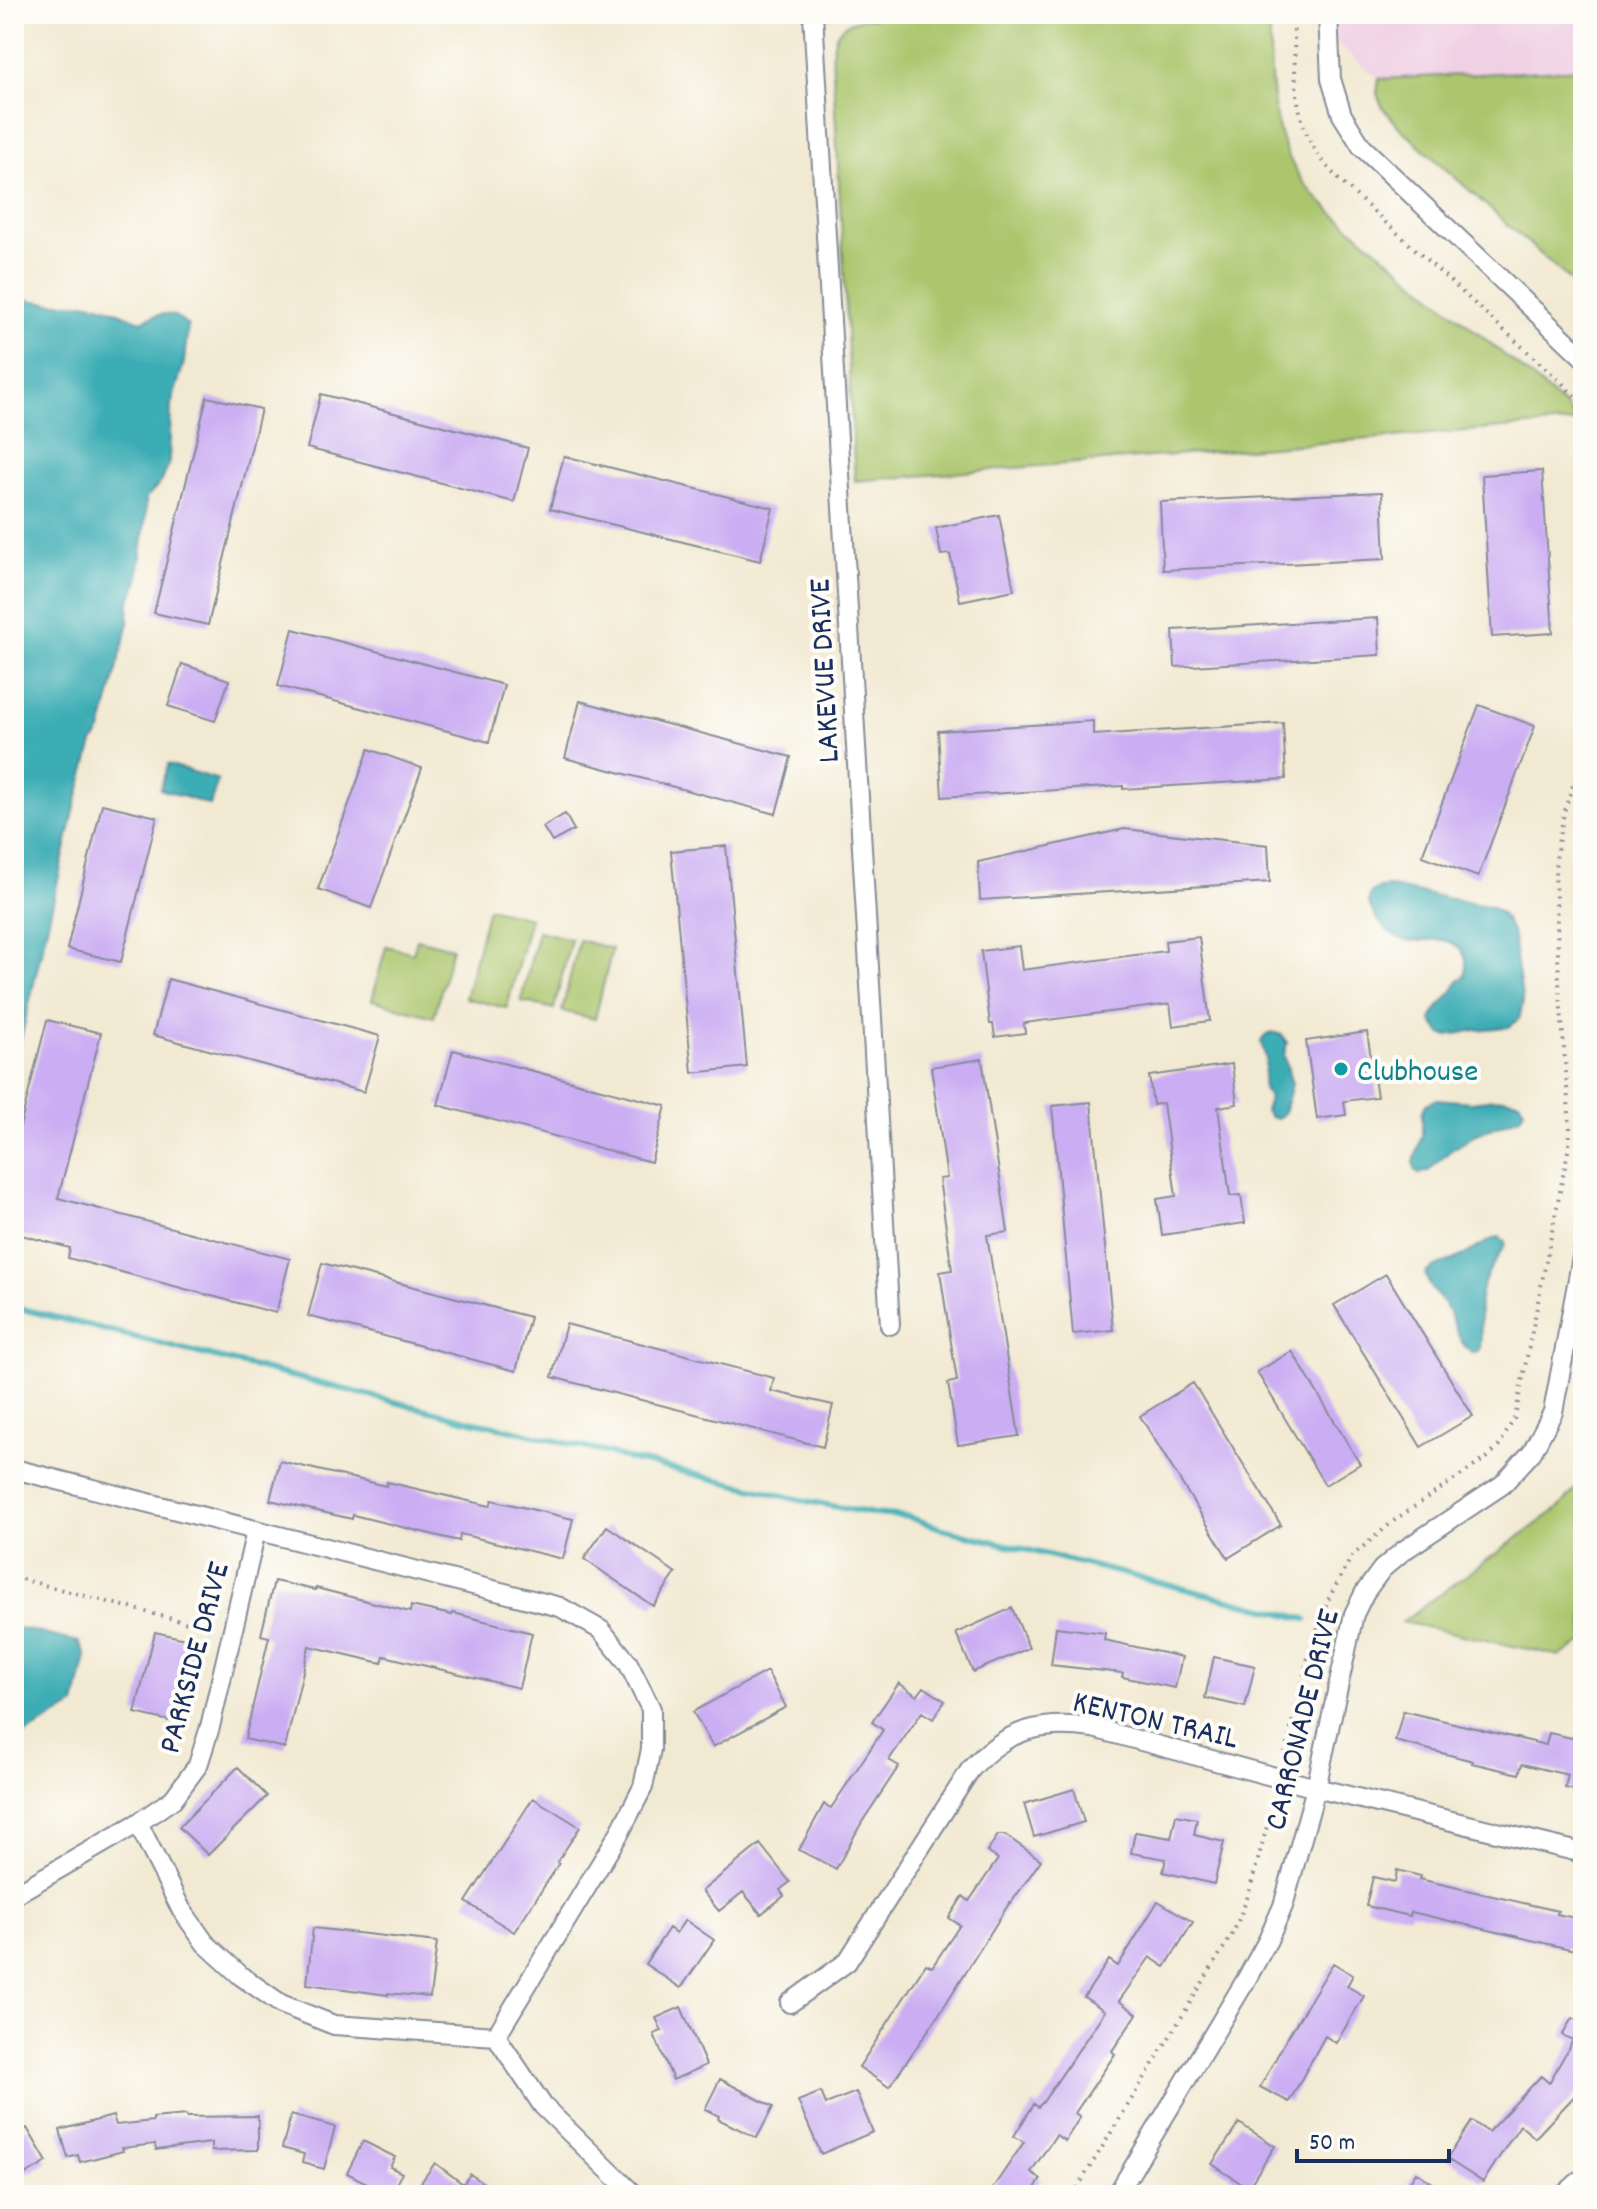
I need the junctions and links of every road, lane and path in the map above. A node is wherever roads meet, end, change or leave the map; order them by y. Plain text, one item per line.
1 (813, 14) edge
2 (1293, 14) edge
3 (1328, 14) edge
4 (1583, 357) edge
5 (1583, 406) edge
6 (1583, 755) edge
7 (1583, 1252) edge
8 (890, 1325) dead end
9 (14, 1469) edge
10 (256, 1531) junction
11 (14, 1577) edge
12 (232, 1635) junction
13 (1283, 1764) dead end
14 (1316, 1788) junction
15 (1276, 1793) dead end
16 (138, 1823) junction
17 (1583, 1853) edge
18 (14, 1895) edge
19 (790, 2003) dead end
20 (496, 2036) junction
21 (1583, 2178) edge
22 (634, 2195) edge
23 (1073, 2195) edge
24 (1117, 2195) edge
25 (1564, 2195) edge

1 - 8 street, LAKEVUE DRIVE
2 - 5 path
3 - 4 street
6 - 13 path
7 - 14 street, CARRONADE DRIVE
9 - 10 street
10 - 12 street, PARKSIDE DRIVE
10 - 20 street
11 - 12 path
12 - 16 street, PARKSIDE DRIVE
14 - 17 street, KENTON TRAIL
14 - 19 street, KENTON TRAIL
14 - 24 street, CARRONADE DRIVE
15 - 23 path
16 - 18 street, PARKSIDE DRIVE
16 - 20 street
20 - 22 street
21 - 25 street

